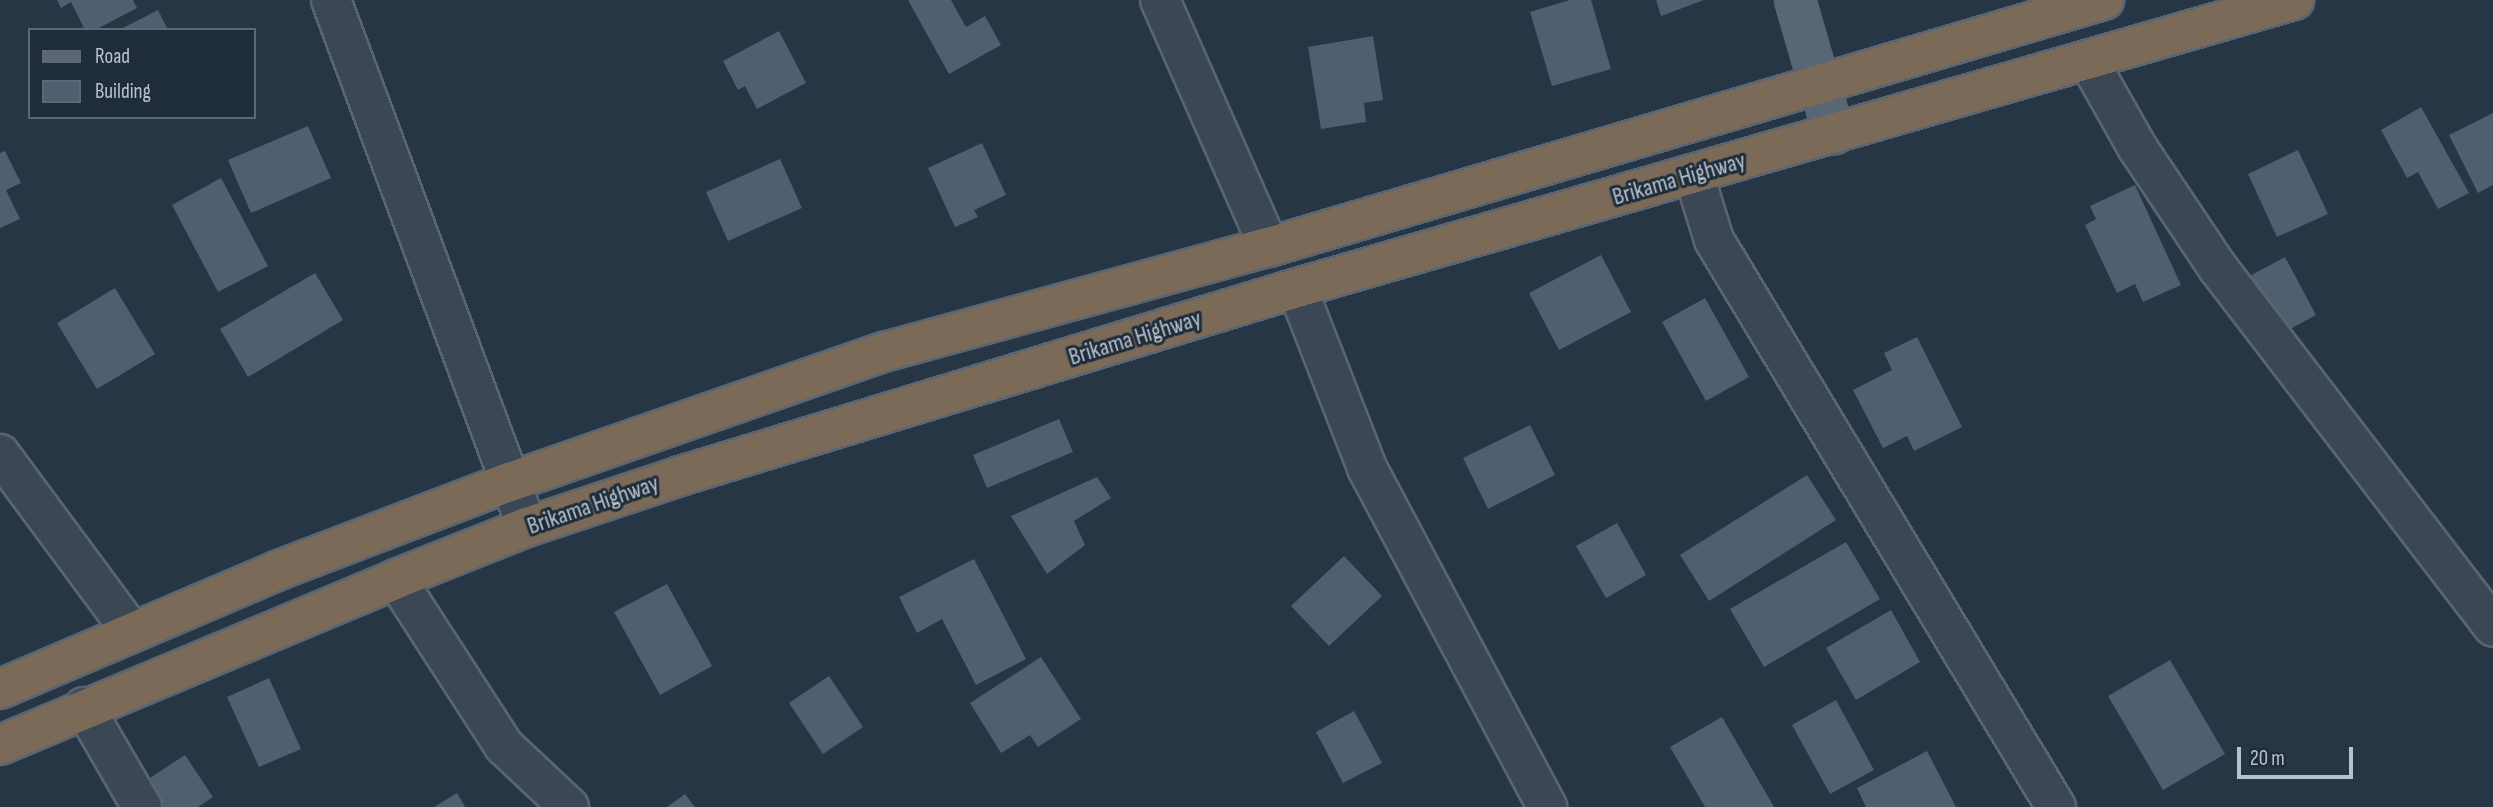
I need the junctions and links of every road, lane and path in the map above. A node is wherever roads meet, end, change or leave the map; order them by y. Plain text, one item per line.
1 (331, 0) edge
2 (1160, 0) edge
3 (1795, 0) edge
4 (2104, 0) edge
5 (2294, 0) edge
6 (2088, 60) junction
7 (1821, 83) junction
8 (1834, 134) junction
9 (1694, 175) junction
10 (1269, 247) junction
11 (1297, 288) junction
12 (0, 454) edge
13 (510, 482) junction
14 (527, 527) junction
15 (396, 579) junction
16 (2493, 627) edge
17 (130, 630) junction
18 (0, 689) edge
19 (84, 707) junction
20 (0, 745) edge
21 (142, 807) edge
22 (569, 807) edge
23 (1547, 807) edge
24 (2056, 807) edge

1 - 13 street
2 - 10 street
3 - 7 main road
4 - 7 highway, Brikama Highway
5 - 6 highway, Brikama Highway
6 - 8 highway, Brikama Highway
6 - 16 street
7 - 8 main road
7 - 10 highway, Brikama Highway
8 - 9 highway, Brikama Highway
9 - 11 highway, Brikama Highway
9 - 24 street
10 - 13 highway, Brikama Highway
11 - 14 highway, Brikama Highway
11 - 23 street
12 - 17 street
13 - 14 street
13 - 17 highway, Brikama Highway
14 - 15 highway, Brikama Highway
15 - 19 highway, Brikama Highway
15 - 22 street
17 - 18 highway, Brikama Highway
19 - 20 highway, Brikama Highway
19 - 21 street

